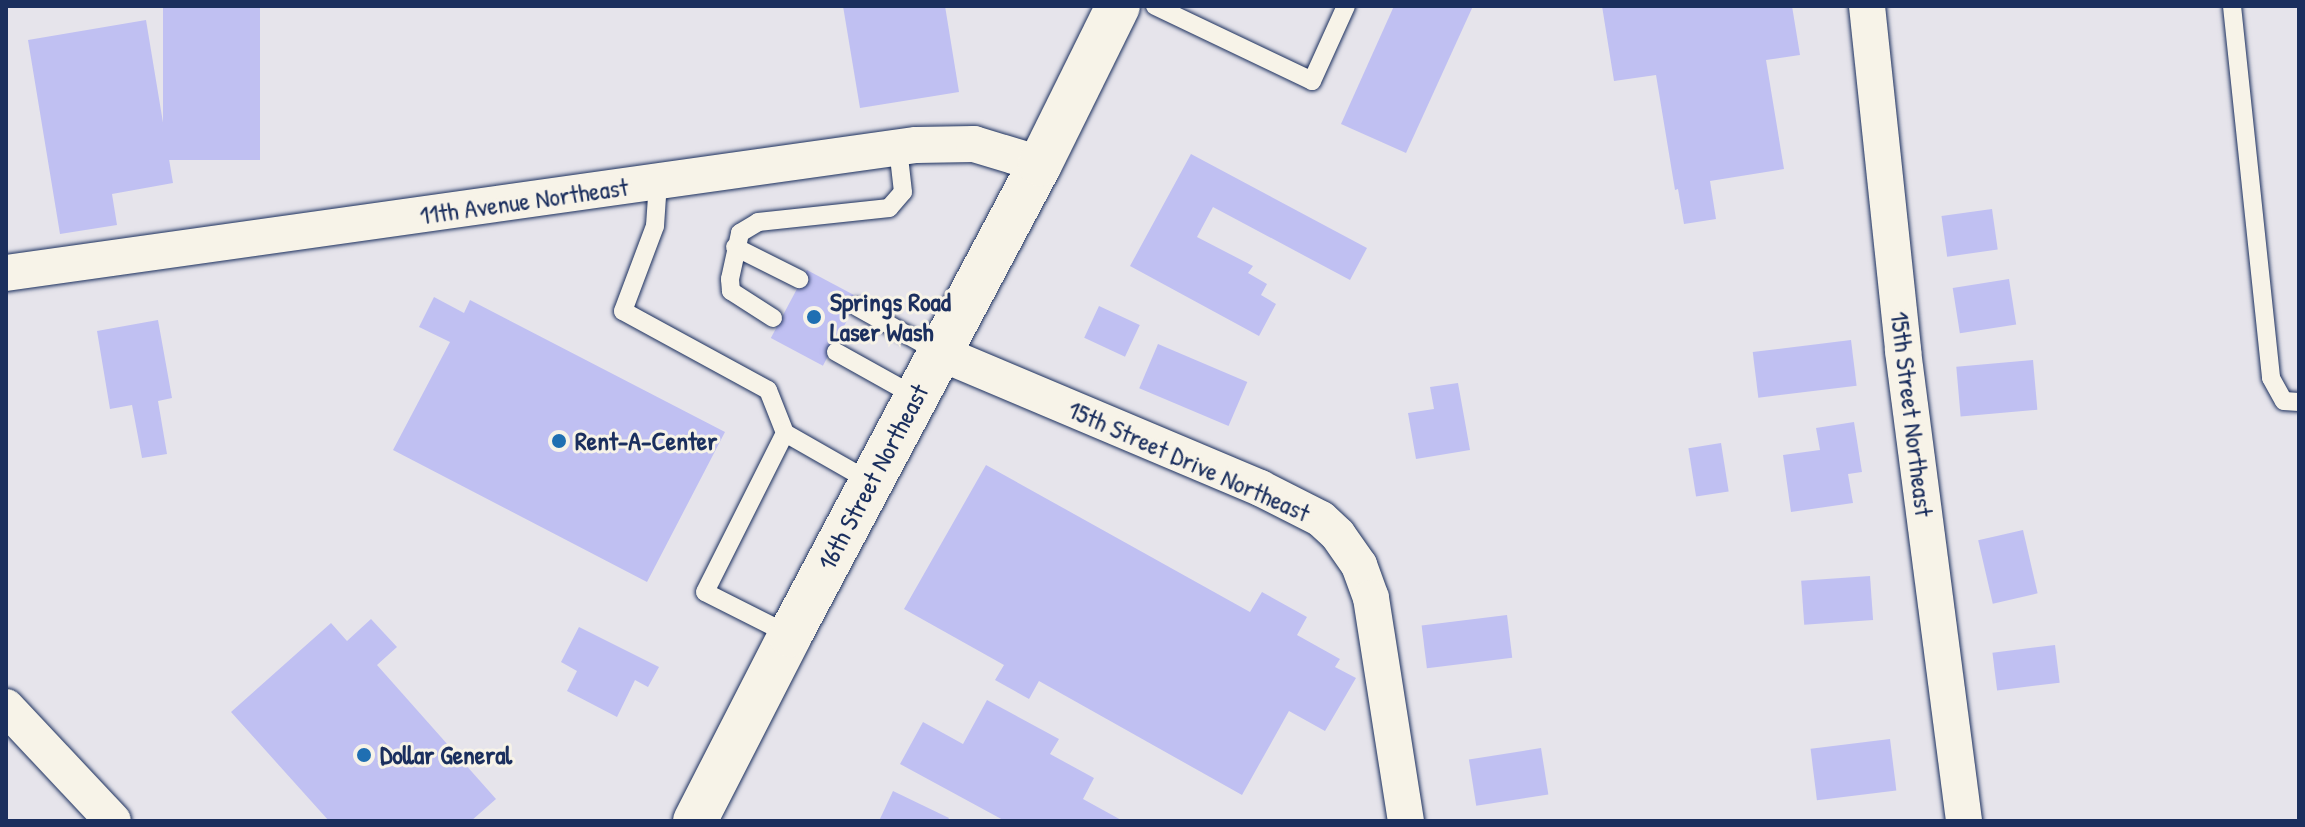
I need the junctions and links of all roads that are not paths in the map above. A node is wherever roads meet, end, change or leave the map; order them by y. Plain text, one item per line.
1 (1118, 6) edge
2 (1155, 6) edge
3 (1346, 6) edge
4 (1867, 6) edge
5 (2232, 6) edge
6 (898, 148) junction
7 (1040, 164) junction
8 (658, 182) junction
9 (735, 247) junction
10 (6, 273) edge
11 (799, 279) dead end
12 (857, 307) dead end
13 (773, 318) dead end
14 (836, 352) dead end
15 (938, 352) junction
16 (915, 396) junction
17 (2299, 402) edge
18 (785, 433) junction
19 (871, 482) junction
20 (790, 635) junction
21 (6, 707) edge
22 (113, 821) edge
23 (695, 821) edge
24 (1406, 821) edge
25 (1964, 821) edge

1 - 7 main road, 16th Street Northeast
2 - 3 lane
4 - 25 street, 15th Street Northeast
5 - 17 lane
6 - 7 street, 11th Avenue Northeast
6 - 8 street, 11th Avenue Northeast
6 - 9 lane
7 - 15 main road, 16th Street Northeast
8 - 10 street, 11th Avenue Northeast
8 - 18 lane
9 - 11 lane
9 - 13 lane
12 - 15 lane
14 - 16 lane
15 - 16 main road, 16th Street Northeast
15 - 24 street, 15th Street Drive Northeast
16 - 19 main road, 16th Street Northeast
18 - 19 lane
18 - 20 lane
19 - 20 main road, 16th Street Northeast
20 - 23 main road, 16th Street Northeast
21 - 22 street

